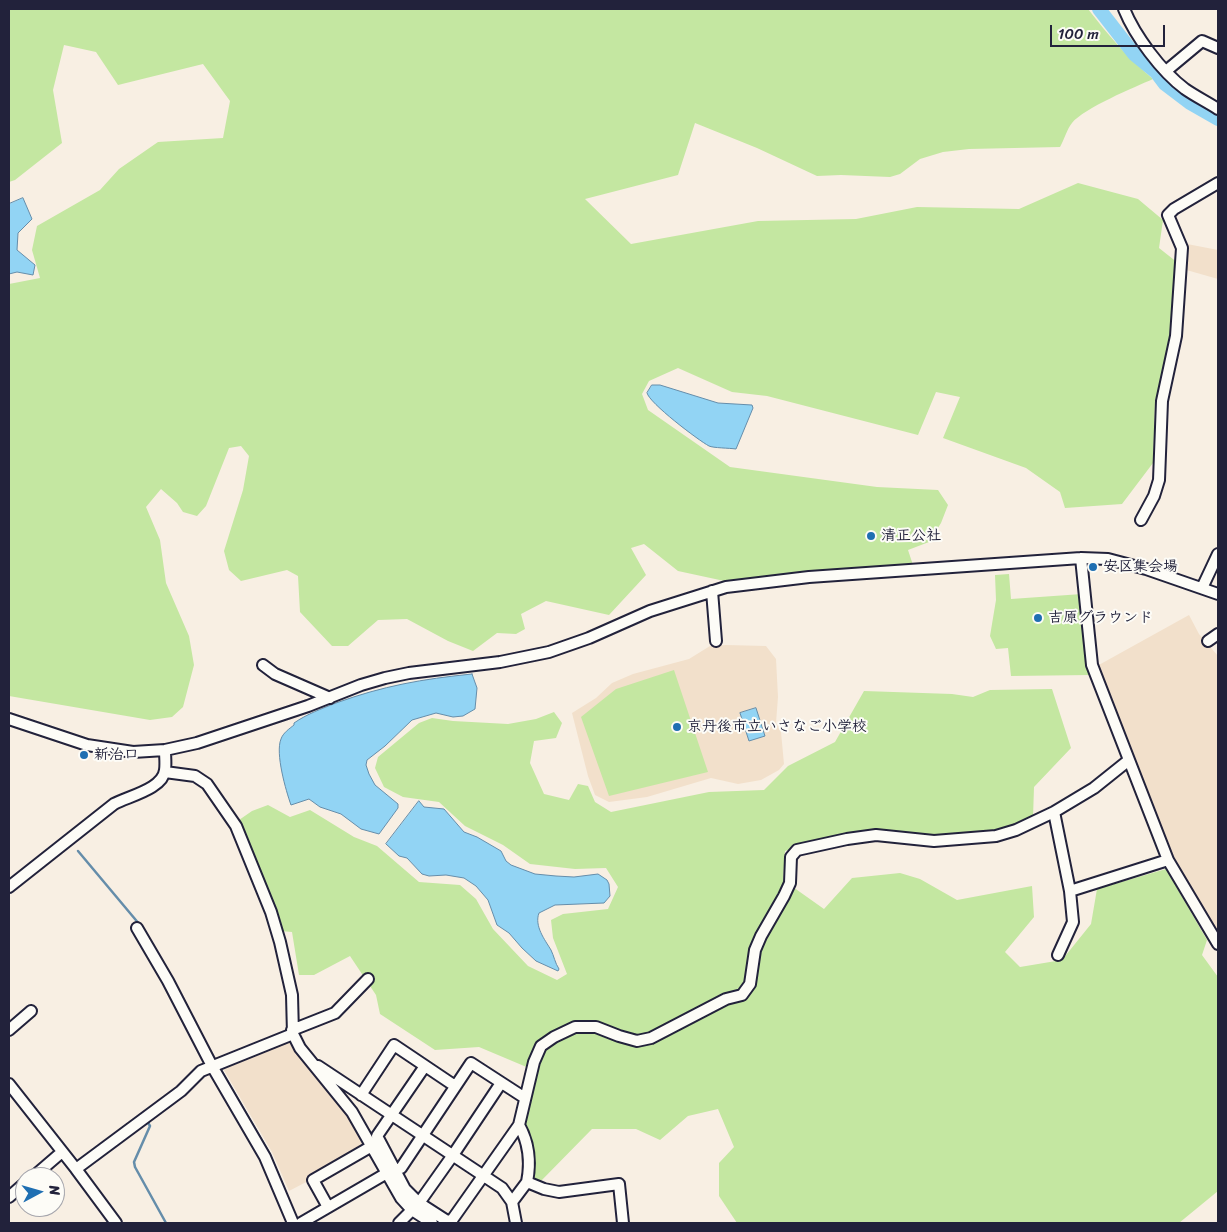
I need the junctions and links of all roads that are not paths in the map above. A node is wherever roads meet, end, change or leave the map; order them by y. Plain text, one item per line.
1 (1124, 9) edge
2 (1218, 48) edge
3 (1166, 71) junction
4 (1218, 109) edge
5 (1218, 183) edge
6 (1141, 520) dead end
7 (1218, 554) edge
8 (1081, 558) junction
9 (1202, 588) junction
10 (712, 591) junction
11 (1218, 594) edge
12 (1218, 634) edge
13 (716, 641) dead end
14 (1208, 642) dead end
15 (263, 664) dead end
16 (330, 698) junction
17 (9, 719) edge
18 (165, 750) junction
19 (1129, 760) junction
20 (165, 772) junction
21 (1054, 812) junction
22 (1168, 860) junction
23 (9, 888) edge
24 (1070, 891) junction
25 (137, 928) dead end
26 (1218, 944) edge
27 (1058, 955) dead end
28 (368, 979) dead end
29 (31, 1011) dead end
30 (9, 1030) edge
31 (293, 1032) junction
32 (311, 1061) junction
33 (212, 1066) junction
34 (425, 1066) junction
35 (501, 1083) junction
36 (9, 1084) edge
37 (455, 1086) junction
38 (361, 1095) junction
39 (525, 1098) junction
40 (391, 1114) junction
41 (519, 1125) junction
42 (422, 1135) junction
43 (372, 1146) junction
44 (62, 1152) junction
45 (453, 1155) junction
46 (44, 1167) edge
47 (76, 1169) junction
48 (391, 1172) junction
49 (484, 1175) junction
50 (527, 1182) junction
51 (512, 1202) junction
52 (416, 1206) junction
53 (328, 1207) junction
54 (116, 1223) edge
55 (293, 1223) edge
56 (301, 1223) edge
57 (399, 1223) edge
58 (432, 1223) edge
59 (516, 1223) edge
60 (623, 1223) edge

1 - 3 street
2 - 3 street
3 - 4 street
5 - 6 street
7 - 9 street
8 - 9 street
8 - 10 street
8 - 19 street
9 - 11 street
10 - 13 street
10 - 16 street
12 - 14 street
15 - 16 street
16 - 18 street
17 - 18 street
18 - 20 street
19 - 21 street
19 - 22 street
20 - 23 street
20 - 31 street
21 - 24 street
21 - 39 street
22 - 24 street
22 - 26 street
24 - 27 street
25 - 33 street
28 - 31 street
29 - 30 street
31 - 32 street
31 - 33 street
32 - 38 street
32 - 43 street
33 - 47 street
33 - 55 street
34 - 37 street
34 - 38 street
34 - 40 street
35 - 37 street
35 - 39 street
35 - 45 street
36 - 44 street
37 - 42 street
38 - 40 street
39 - 41 street
40 - 42 street
40 - 48 street
41 - 49 street
41 - 50 street
42 - 45 street
42 - 48 street
43 - 48 street
43 - 53 street
44 - 46 street
44 - 47 street
45 - 49 street
45 - 52 street
47 - 54 street
48 - 52 street
48 - 53 street
49 - 51 street
49 - 52 street
50 - 51 street
50 - 60 street
51 - 59 street
52 - 57 street
52 - 58 street
53 - 56 street

